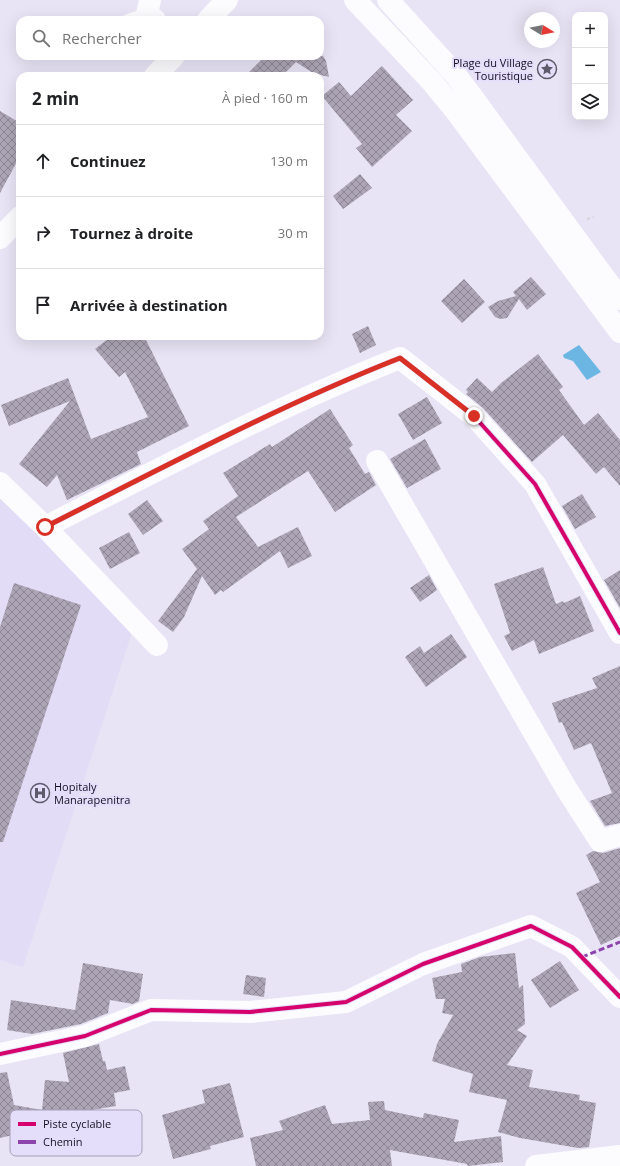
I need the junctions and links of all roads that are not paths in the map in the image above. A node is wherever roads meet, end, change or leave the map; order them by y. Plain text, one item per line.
1 (227, 0) edge
2 (354, 0) edge
3 (388, 0) edge
4 (212, 16) edge
5 (170, 60) edge
6 (159, 72) edge
7 (16, 221) edge
8 (0, 238) edge
9 (620, 298) edge
10 (620, 332) edge
11 (377, 461) dead end
12 (0, 483) edge
13 (45, 527) junction
14 (620, 633) edge
15 (157, 645) dead end
16 (620, 835) edge
17 (620, 997) edge
18 (0, 1054) edge
19 (620, 1156) edge
20 (536, 1166) edge

1 - 4 street
2 - 10 street
3 - 9 street
5 - 6 street
7 - 8 street
11 - 16 street
12 - 13 street
13 - 14 street
13 - 15 street
17 - 18 street
19 - 20 street

